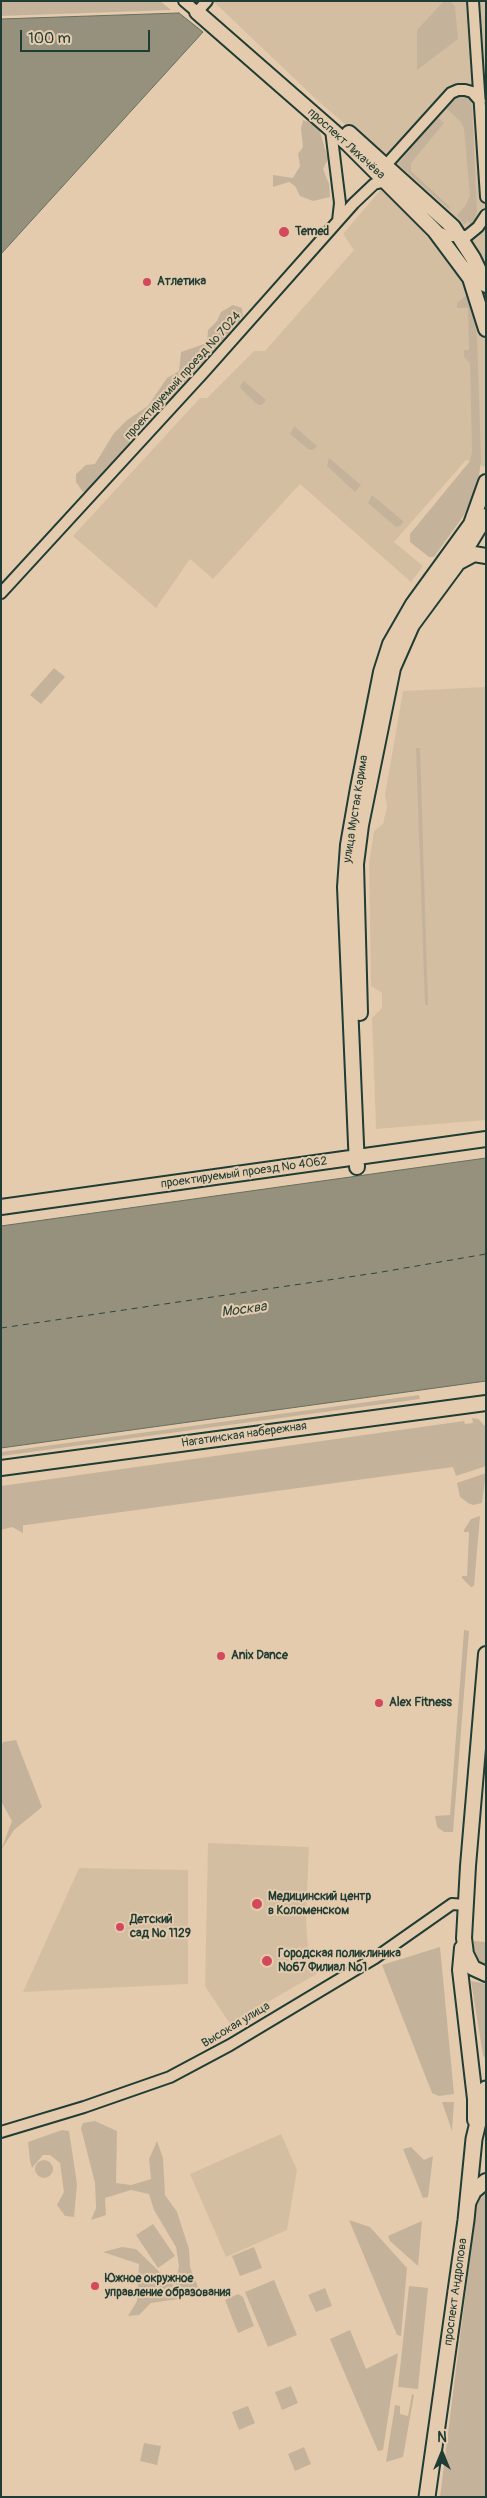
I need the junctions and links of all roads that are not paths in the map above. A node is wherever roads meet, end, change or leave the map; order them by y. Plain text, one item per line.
1 (184, 1) edge
2 (473, 1) edge
3 (201, 5) edge
4 (480, 101) junction
5 (331, 130) junction
6 (386, 165) junction
7 (386, 182) junction
8 (486, 197) edge
9 (486, 215) edge
10 (338, 221) junction
11 (435, 231) junction
12 (460, 237) junction
13 (486, 285) edge
14 (486, 329) edge
15 (486, 482) edge
16 (486, 517) edge
17 (472, 524) junction
18 (486, 556) edge
19 (457, 564) junction
20 (1, 593) edge
21 (486, 1139) edge
22 (486, 1148) edge
23 (361, 1162) junction
24 (1, 1207) edge
25 (1, 1216) edge
26 (486, 1403) edge
27 (1, 1468) edge
28 (486, 1654) edge
29 (466, 1905) junction
30 (464, 1939) junction
31 (486, 1974) edge
32 (486, 2089) edge
33 (1, 2132) edge
34 (474, 2139) junction
35 (486, 2181) edge
36 (468, 2202) junction
37 (427, 2497) edge

1 - 3 street, проспект Лихачёва
2 - 4 street
3 - 5 street, проспект Лихачёва
3 - 6 street, проспект Лихачёва
4 - 6 street
4 - 8 street
5 - 7 street, проспект Лихачёва
5 - 10 street
6 - 12 street, проспект Лихачёва
7 - 10 street, проектируемый проезд № 7024
7 - 11 street, проспект Лихачёва
9 - 12 street
10 - 20 street, проектируемый проезд № 7024
11 - 12 street
11 - 14 street, проспект Лихачёва
12 - 13 street, проспект Лихачёва
15 - 17 street, улица Мустая Карима
16 - 17 street
16 - 19 street, улица Мустая Карима
17 - 23 street, улица Мустая Карима
18 - 19 street
19 - 23 street, улица Мустая Карима
21 - 23 street, проектируемый проезд № 4062
22 - 23 street, проектируемый проезд № 4062
23 - 24 street, проектируемый проезд № 4062
23 - 25 street, проектируемый проезд № 4062
26 - 27 street, Нагатинская набережная
28 - 29 street
29 - 30 street
29 - 33 street, Высокая улица
30 - 31 street
30 - 34 street
32 - 34 main road, проспект Андропова
34 - 36 main road, проспект Андропова
35 - 36 street
36 - 37 main road, проспект Андропова

